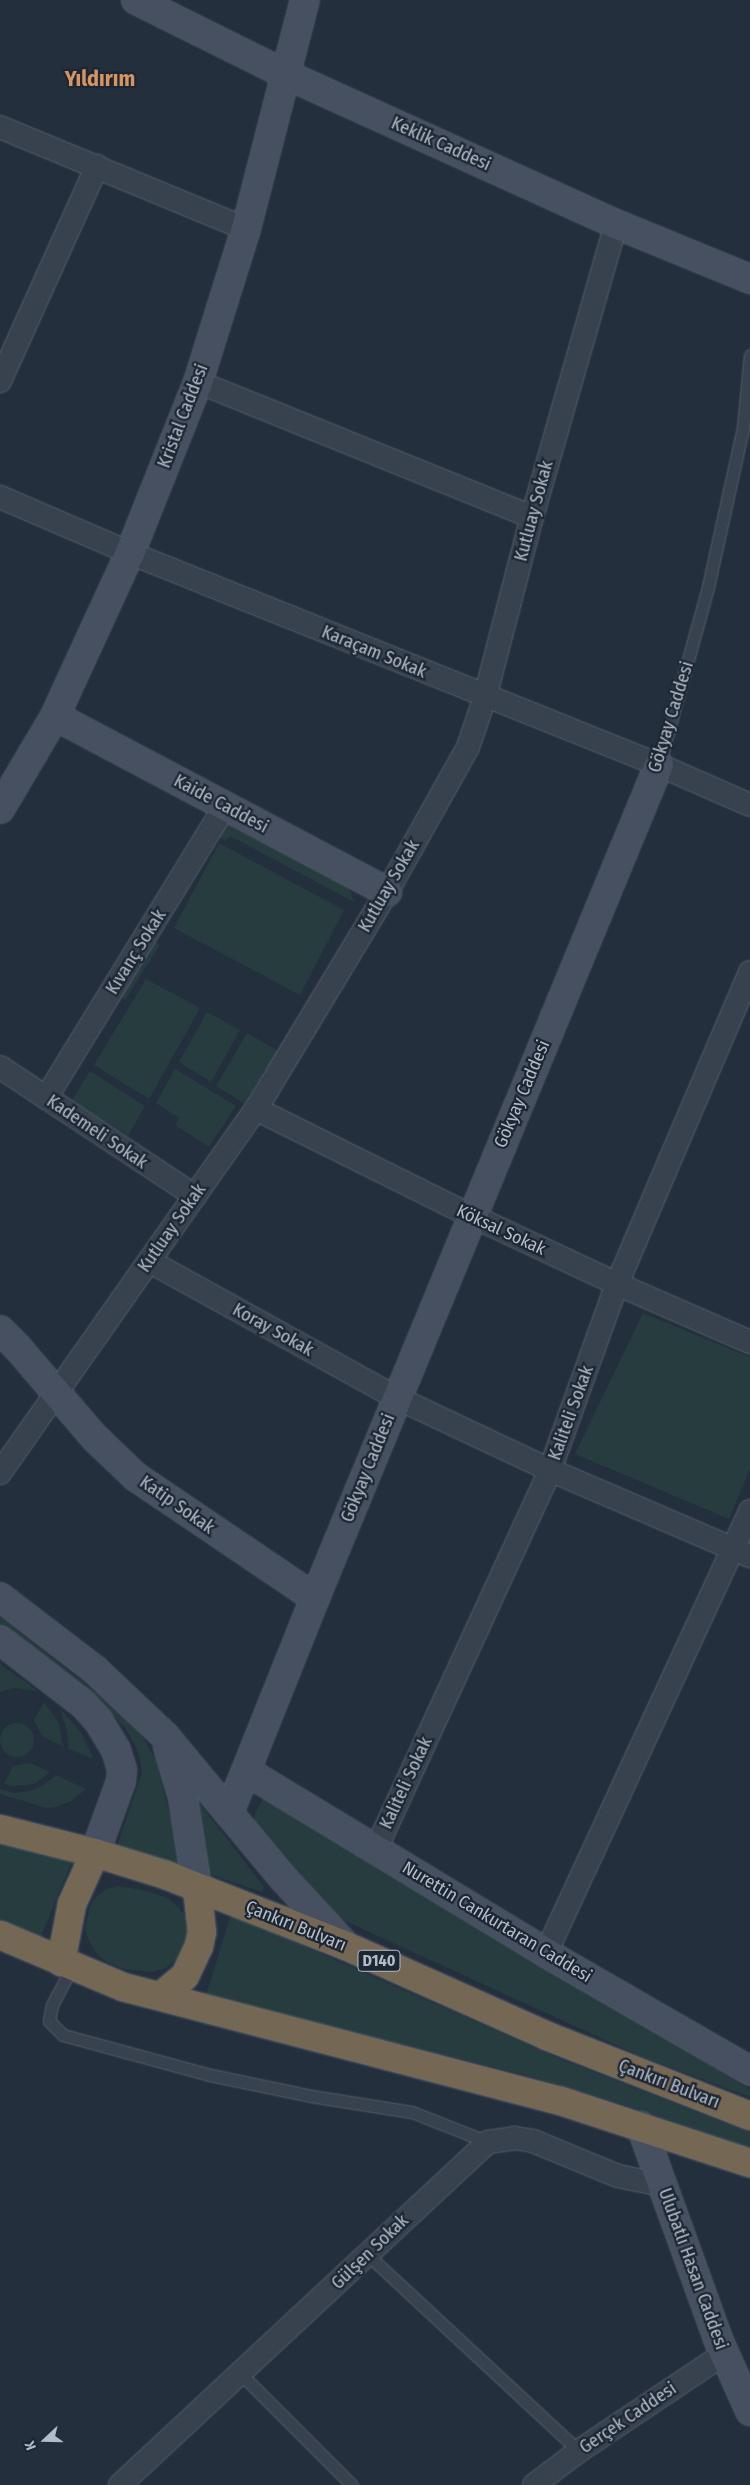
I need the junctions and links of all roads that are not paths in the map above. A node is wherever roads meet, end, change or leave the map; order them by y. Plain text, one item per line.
1 (136, 0) edge
2 (305, 0) edge
3 (285, 74) junction
4 (0, 127) edge
5 (97, 166) junction
6 (616, 224) junction
7 (246, 229) junction
8 (750, 280) edge
9 (750, 355) edge
10 (0, 381) edge
11 (198, 382) junction
12 (0, 496) edge
13 (532, 517) junction
14 (130, 553) junction
15 (485, 697) junction
16 (55, 716) junction
17 (658, 765) junction
18 (750, 805) edge
19 (226, 806) junction
20 (0, 809) edge
21 (387, 892) junction
22 (750, 972) edge
23 (0, 1067) edge
24 (46, 1098) junction
25 (256, 1109) junction
26 (195, 1196) junction
27 (472, 1216) junction
28 (149, 1261) junction
29 (617, 1284) junction
30 (0, 1330) edge
31 (750, 1342) edge
32 (57, 1392) junction
33 (397, 1398) junction
34 (550, 1470) junction
35 (0, 1473) edge
36 (750, 1510) edge
37 (741, 1552) edge
38 (0, 1597) edge
39 (315, 1598) junction
40 (0, 1640) edge
41 (165, 1736) junction
42 (246, 1771) junction
43 (228, 1813) junction
44 (0, 1829) edge
45 (376, 1848) junction
46 (95, 1853) junction
47 (197, 1887) junction
48 (0, 1935) edge
49 (346, 1946) junction
50 (546, 1953) junction
51 (67, 1965) junction
52 (162, 1996) junction
53 (748, 2065) edge
54 (750, 2116) edge
55 (641, 2126) junction
56 (488, 2142) junction
57 (750, 2163) edge
58 (662, 2185) junction
59 (368, 2255) junction
60 (724, 2354) junction
61 (241, 2374) junction
62 (750, 2410) edge
63 (579, 2451) junction
64 (120, 2485) edge
65 (352, 2485) edge
66 (534, 2485) edge

1 - 3 street, Keklik Caddesi
2 - 3 street, Kristal Caddesi
3 - 6 street, Keklik Caddesi
3 - 7 street, Kristal Caddesi
4 - 5 street
5 - 7 street
5 - 10 street
6 - 8 street, Keklik Caddesi
6 - 13 street, Kutluay Sokak
7 - 11 street, Kristal Caddesi
9 - 17 lane, Gökyay Caddesi
11 - 13 street
11 - 14 street, Kristal Caddesi
12 - 14 street, Karaçam Sokak
13 - 15 street, Kutluay Sokak
14 - 15 street, Karaçam Sokak
14 - 16 street, Kristal Caddesi
15 - 17 street, Karaçam Sokak
15 - 21 street, Kutluay Sokak
16 - 19 street, Kaide Caddesi
16 - 20 street, Kristal Caddesi
17 - 18 street, Karaçam Sokak
17 - 27 street, Gökyay Caddesi
19 - 21 street, Kaide Caddesi
19 - 24 street, Kıvanç Sokak
21 - 25 street, Kutluay Sokak
22 - 29 street, Kaliteli Sokak
23 - 24 street, Kademeli Sokak
24 - 26 street, Kademeli Sokak
25 - 26 street, Kutluay Sokak
25 - 27 street, Köksal Sokak
26 - 28 street, Kutluay Sokak
27 - 29 street, Köksal Sokak
27 - 33 street, Gökyay Caddesi
28 - 32 street, Kutluay Sokak
28 - 33 street, Koray Sokak
29 - 31 street, Köksal Sokak
29 - 34 street, Kaliteli Sokak
30 - 32 street, Katip Sokak
32 - 35 street, Kutluay Sokak
32 - 39 street, Katip Sokak
33 - 34 street, Koray Sokak
33 - 39 street, Gökyay Caddesi
34 - 37 street, Koray Sokak
34 - 45 street, Kaliteli Sokak
36 - 37 street
37 - 50 street
38 - 41 street
39 - 42 street, Gökyay Caddesi
40 - 46 street
41 - 43 street
41 - 47 street
42 - 43 street, Gökyay Caddesi
42 - 45 street, Nurettin Cankurtaran Caddesi
43 - 49 street
44 - 46 highway, Çankırı Bulvarı / D140
45 - 50 street, Nurettin Cankurtaran Caddesi
46 - 47 highway, Çankırı Bulvarı / D140
46 - 51 highway
47 - 49 highway, Çankırı Bulvarı / D140
47 - 52 highway
48 - 51 highway
49 - 54 highway, Çankırı Bulvarı / D140
50 - 53 street, Nurettin Cankurtaran Caddesi
51 - 52 highway
51 - 56 lane
52 - 55 highway
55 - 57 highway
55 - 58 street, Ulubatlı Hasan Caddesi
56 - 58 street
56 - 59 street, Gülşen Sokak
58 - 60 street, Ulubatlı Hasan Caddesi
59 - 61 street, Gülşen Sokak
59 - 63 lane
60 - 62 street, Ulubatlı Hasan Caddesi
60 - 63 street, Gerçek Caddesi
61 - 64 street, Gülşen Sokak
61 - 65 lane
63 - 66 street, Gerçek Caddesi

